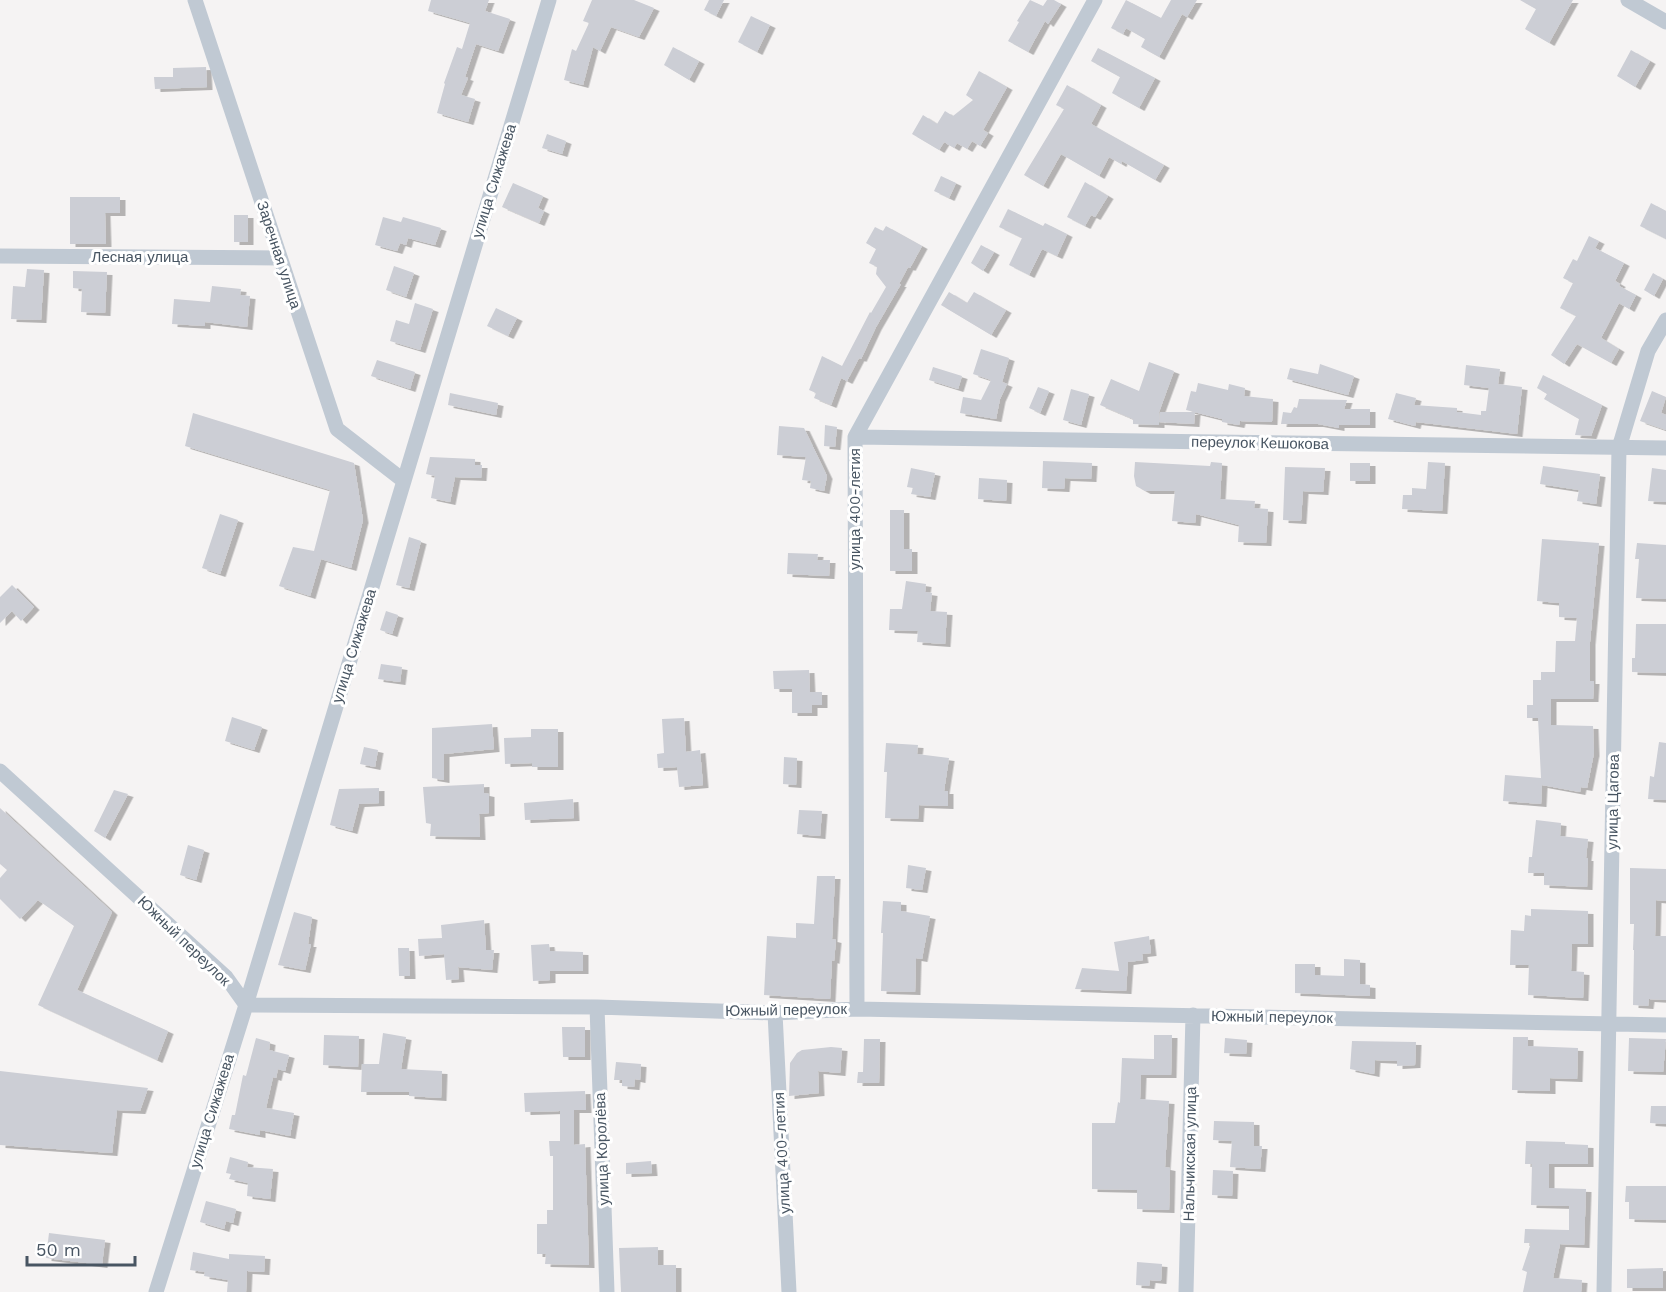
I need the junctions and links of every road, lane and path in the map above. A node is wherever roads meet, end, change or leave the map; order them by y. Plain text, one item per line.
1 (195, 0) edge
2 (549, 0) edge
3 (1095, 0) edge
4 (1628, 0) edge
5 (1666, 22) edge
6 (0, 256) edge
7 (280, 258) junction
8 (1666, 320) edge
9 (855, 437) junction
10 (1619, 448) junction
11 (1666, 448) edge
12 (404, 481) junction
13 (0, 771) edge
14 (246, 1005) junction
15 (597, 1007) junction
16 (857, 1009) junction
17 (775, 1013) junction
18 (1193, 1016) junction
19 (1610, 1024) junction
20 (1666, 1025) edge
21 (156, 1292) edge
22 (607, 1292) edge
23 (789, 1292) edge
24 (1186, 1292) edge
25 (1604, 1292) edge

1 - 7 street, Заречная улица
2 - 12 street, улица Сижажева
3 - 9 street, улица 400-летия
4 - 5 street
6 - 7 street, Лесная улица
7 - 12 street, Заречная улица
8 - 10 street, улица Цагова
9 - 10 street, переулок Кешокова
9 - 16 street, улица 400-летия
10 - 11 street, переулок Кешокова
10 - 19 street, улица Цагова
12 - 14 street, улица Сижажева
13 - 14 street, Южный переулок
14 - 15 street, Южный переулок
14 - 21 street, улица Сижажева
15 - 17 street, Южный переулок
15 - 22 street, улица Королёва
16 - 17 street, Южный переулок
16 - 18 street, Южный переулок
17 - 23 street, улица 400-летия
18 - 19 street, Южный переулок
18 - 24 street, Нальчикская улица
19 - 20 street, Южный переулок
19 - 25 street, улица Цагова

